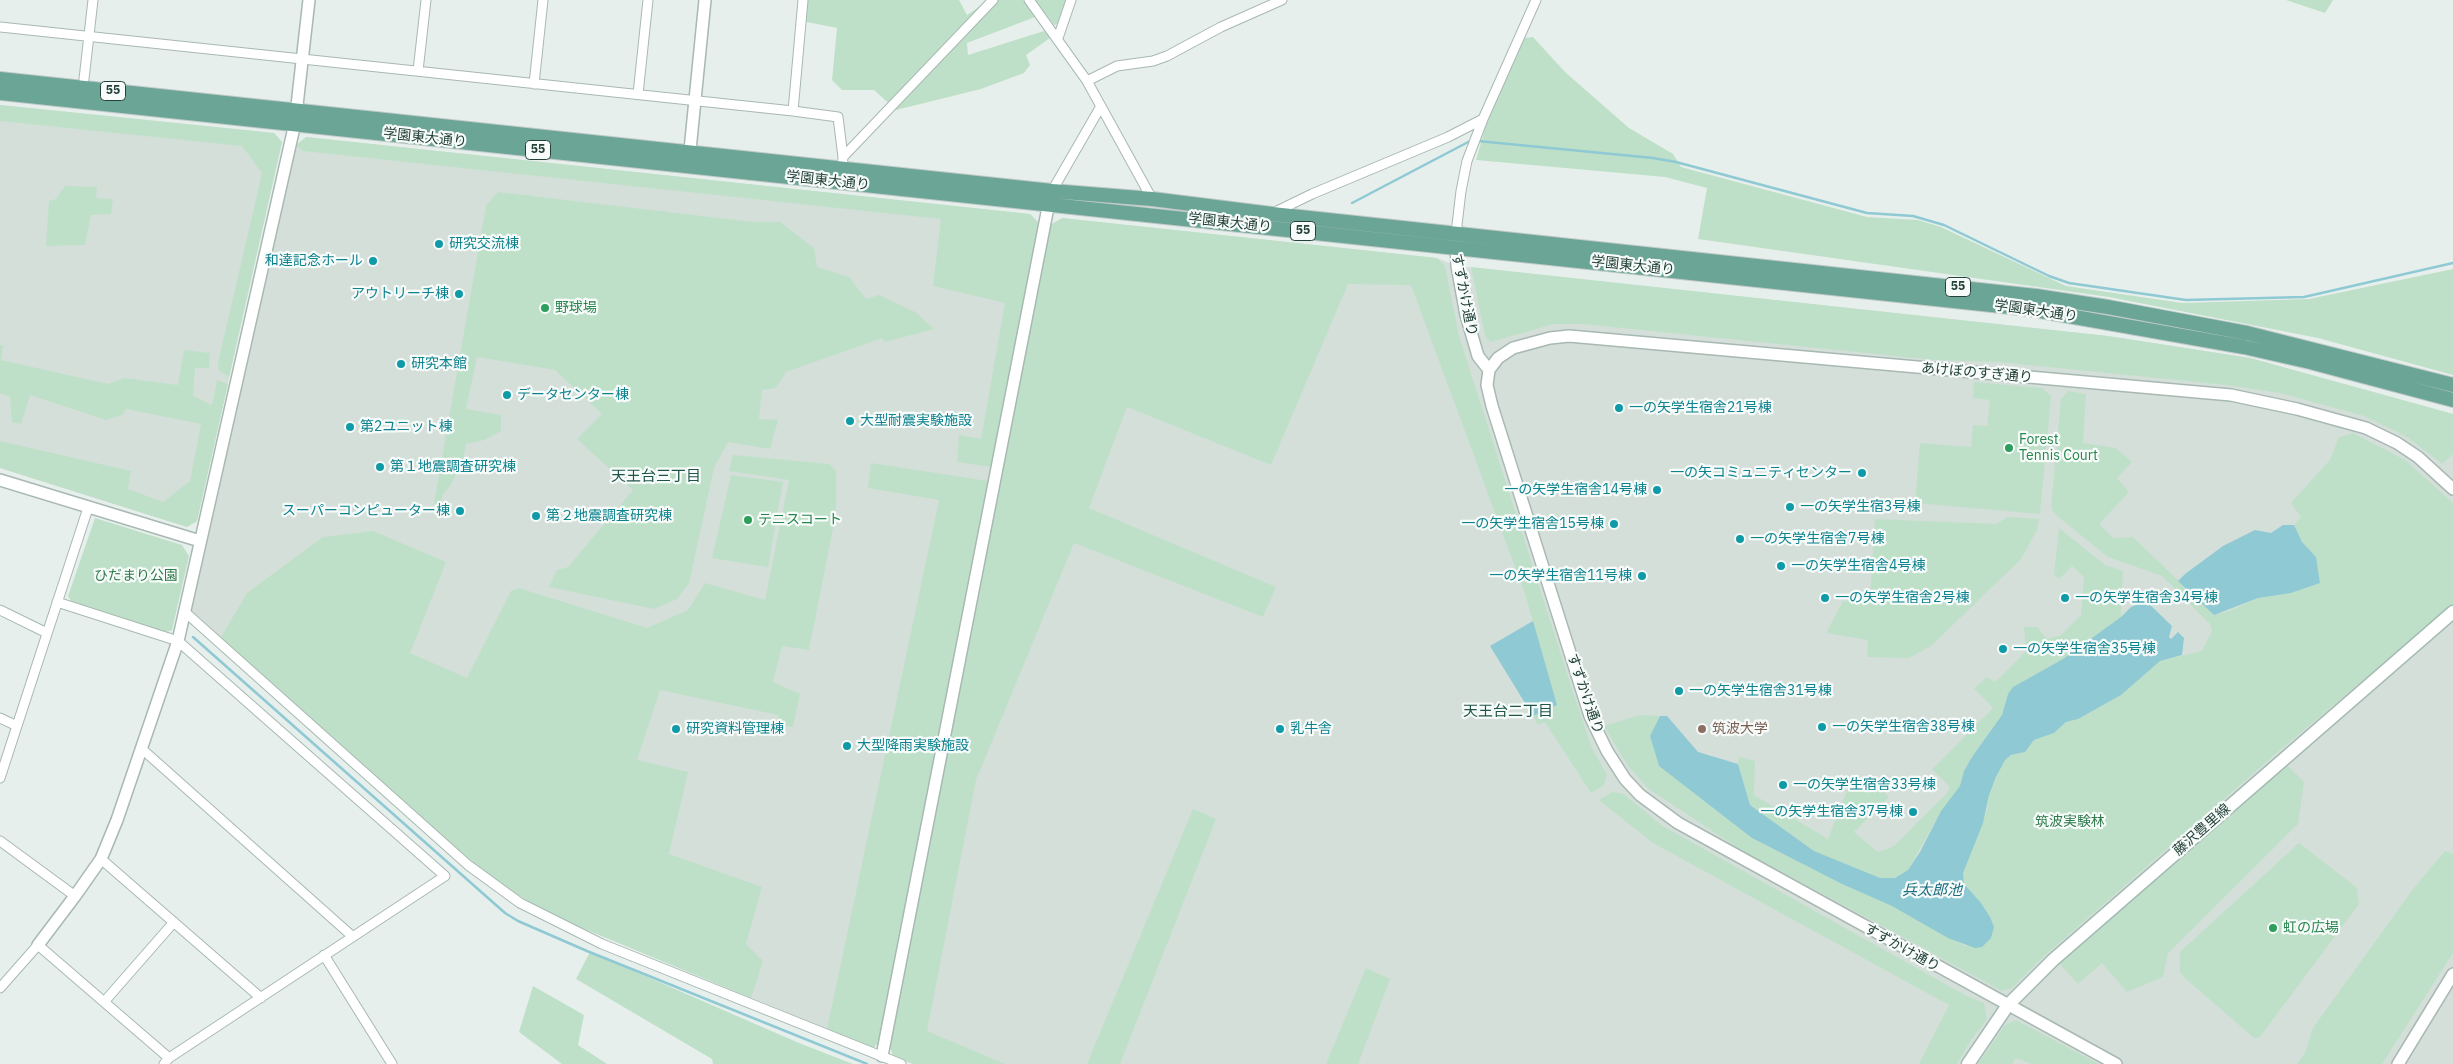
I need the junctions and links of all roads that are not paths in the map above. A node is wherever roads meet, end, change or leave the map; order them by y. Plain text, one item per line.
1 (93, 0) edge
2 (309, 0) edge
3 (426, 0) edge
4 (543, 0) edge
5 (648, 0) edge
6 (705, 0) edge
7 (803, 0) edge
8 (993, 0) edge
9 (1030, 0) edge
10 (1071, 0) edge
11 (1282, 0) edge
12 (1536, 0) edge
13 (0, 27) edge
14 (89, 37) junction
15 (1058, 38) junction
16 (302, 59) junction
17 (418, 71) junction
18 (0, 79) edge
19 (84, 79) dead end
20 (1088, 81) junction
21 (534, 84) junction
22 (0, 93) edge
23 (638, 94) junction
24 (695, 101) junction
25 (1101, 106) junction
26 (793, 111) junction
27 (296, 117) junction
28 (1483, 119) junction
29 (689, 152) junction
30 (843, 163) junction
31 (688, 166) junction
32 (1050, 198) junction
33 (1152, 199) junction
34 (1272, 214) junction
35 (1456, 233) junction
36 (1455, 247) junction
37 (1489, 370) junction
38 (2453, 385) edge
39 (2453, 400) edge
40 (0, 480) edge
41 (2453, 489) edge
42 (88, 508) junction
43 (200, 541) junction
44 (57, 602) junction
45 (0, 610) edge
46 (185, 612) junction
47 (2453, 612) edge
48 (47, 633) junction
49 (178, 641) junction
50 (0, 718) edge
51 (17, 726) junction
52 (142, 749) junction
53 (0, 778) edge
54 (0, 841) edge
55 (101, 859) junction
56 (75, 896) junction
57 (174, 922) junction
58 (352, 936) junction
59 (38, 945) junction
60 (324, 955) junction
61 (2453, 974) edge
62 (0, 988) edge
63 (261, 998) junction
64 (104, 1002) junction
65 (2008, 1005) junction
66 (882, 1056) junction
67 (166, 1061) edge
68 (392, 1064) edge
69 (901, 1064) edge
70 (1968, 1064) edge
71 (2116, 1064) edge
72 (2398, 1064) edge

1 - 14 street
2 - 16 street
3 - 17 street
4 - 21 street
5 - 23 street
6 - 24 street
7 - 26 street
8 - 30 street
9 - 15 street
10 - 15 street
11 - 20 street
12 - 28 street
13 - 14 street
14 - 16 street
14 - 19 street
15 - 20 street
16 - 17 street
16 - 27 street
17 - 21 street
18 - 27 main road, 学園東大通り / 55
20 - 25 street
21 - 23 street
22 - 27 main road, 学園東大通り / 55
23 - 24 street
24 - 26 street
24 - 29 street
25 - 32 street
25 - 33 street
26 - 30 street
27 - 29 main road, 学園東大通り / 55
27 - 31 main road, 学園東大通り / 55
27 - 43 street
28 - 34 street
28 - 35 street
29 - 30 main road, 学園東大通り / 55
29 - 31 street
30 - 32 main road, 学園東大通り / 55
31 - 32 main road, 学園東大通り / 55
32 - 33 main road, 学園東大通り / 55
32 - 36 main road, 学園東大通り / 55
32 - 66 street
33 - 34 main road, 学園東大通り / 55
34 - 35 main road, 学園東大通り / 55
35 - 36 street, すずかけ通り
35 - 38 main road, 学園東大通り / 55
36 - 37 street, すずかけ通り
36 - 39 main road, 学園東大通り / 55
37 - 41 street, あけぼのすぎ通り
37 - 65 street, すずかけ通り
40 - 42 street
42 - 43 street
42 - 44 street
43 - 46 street
44 - 48 street
44 - 49 street
45 - 48 street
46 - 49 street
46 - 66 street
47 - 65 main road, 藤沢豊里線
48 - 51 street
49 - 52 street
49 - 58 street
50 - 51 street
51 - 53 street
52 - 55 street
52 - 58 street
54 - 56 street
55 - 56 street
55 - 57 street
56 - 59 street
57 - 63 street
57 - 64 street
58 - 60 street
59 - 62 street
59 - 64 street
60 - 63 street
60 - 68 street
61 - 72 street
63 - 67 street
64 - 67 street
65 - 70 main road, 藤沢豊里線
65 - 71 street, すずかけ通り
66 - 69 street

